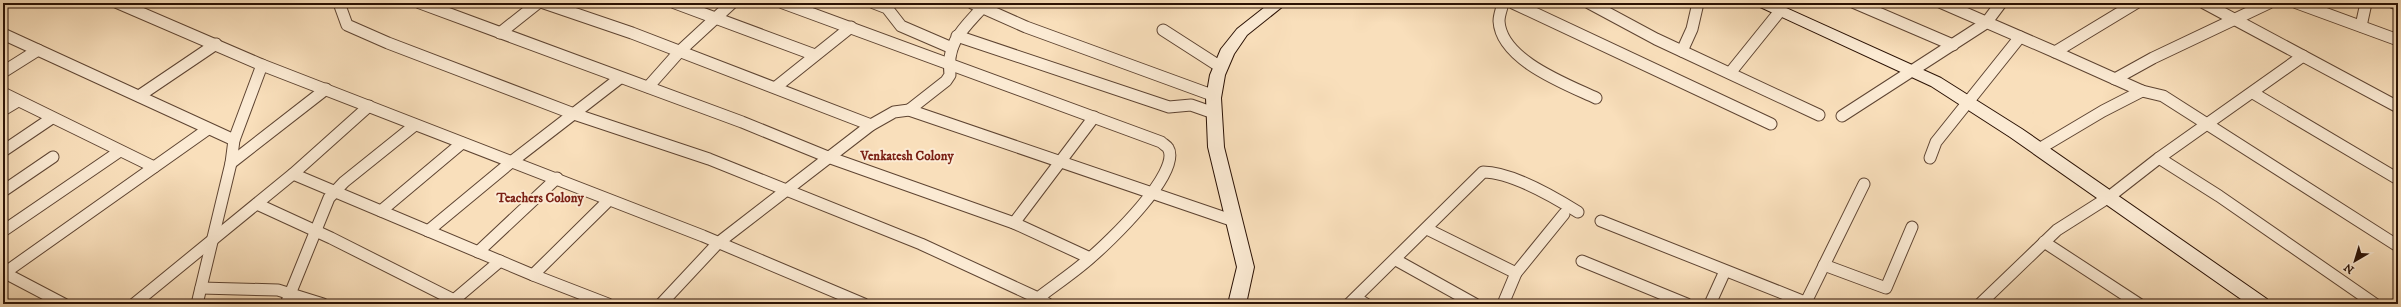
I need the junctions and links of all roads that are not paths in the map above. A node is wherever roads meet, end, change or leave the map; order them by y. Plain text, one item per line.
1 (118, 3) edge
2 (339, 3) edge
3 (420, 3) edge
4 (538, 3) edge
5 (544, 3) edge
6 (675, 3) edge
7 (732, 3) edge
8 (783, 3) edge
9 (874, 3) edge
10 (1280, 3) edge
11 (1503, 3) edge
12 (1514, 3) edge
13 (1589, 3) edge
14 (1698, 3) edge
15 (1763, 3) edge
16 (1855, 3) edge
17 (1942, 3) edge
18 (2000, 3) edge
19 (2136, 3) edge
20 (2204, 3) edge
21 (2268, 3) edge
22 (2297, 3) edge
23 (2366, 3) edge
24 (2394, 3) edge
25 (2398, 4) edge
26 (976, 5) edge
27 (1780, 11) junction
28 (715, 18) junction
29 (2237, 20) junction
30 (1989, 24) junction
31 (2361, 26) junction
32 (851, 27) junction
33 (1163, 30) dead end
34 (500, 33) junction
35 (3, 34) edge
36 (957, 36) junction
37 (2017, 36) junction
38 (2398, 40) edge
39 (216, 44) junction
40 (1953, 45) junction
41 (952, 48) junction
42 (38, 50) junction
43 (680, 51) junction
44 (1682, 51) junction
45 (2055, 52) junction
46 (815, 55) junction
47 (2303, 56) junction
48 (262, 65) junction
49 (948, 65) junction
50 (1219, 66) junction
51 (3, 72) edge
52 (1913, 72) junction
53 (1730, 73) junction
54 (620, 78) junction
55 (2115, 79) junction
56 (648, 87) junction
57 (776, 87) junction
58 (326, 89) junction
59 (2142, 91) junction
60 (3, 94) edge
61 (2253, 94) junction
62 (1212, 95) junction
63 (139, 96) junction
64 (1596, 98) dead end
65 (18, 101) junction
66 (1968, 103) junction
67 (369, 106) junction
68 (2398, 107) edge
69 (3, 110) edge
70 (909, 110) junction
71 (1211, 112) junction
72 (574, 114) junction
73 (1819, 115) dead end
74 (1842, 116) dead end
75 (1094, 117) junction
76 (52, 118) junction
77 (1771, 124) dead end
78 (2208, 124) junction
79 (415, 125) junction
80 (871, 125) junction
81 (208, 129) junction
82 (234, 140) junction
83 (462, 143) junction
84 (2039, 149) junction
85 (3, 151) edge
86 (120, 151) junction
87 (54, 157) dead end
88 (828, 158) junction
89 (1930, 158) dead end
90 (2159, 158) junction
91 (231, 163) junction
92 (510, 163) junction
93 (1060, 163) junction
94 (154, 167) junction
95 (293, 174) junction
96 (556, 178) junction
97 (2398, 179) edge
98 (1864, 184) dead end
99 (784, 190) junction
100 (3, 191) edge
101 (334, 191) junction
102 (1152, 194) junction
103 (2109, 197) junction
104 (608, 201) junction
105 (257, 204) junction
106 (381, 211) junction
107 (1578, 212) dead end
108 (1564, 214) dead end
109 (1601, 220) dead end
110 (1234, 221) junction
111 (1014, 223) junction
112 (1912, 227) dead end
113 (1427, 229) junction
114 (3, 231) edge
115 (316, 231) junction
116 (428, 231) junction
117 (211, 242) junction
118 (2044, 242) junction
119 (718, 243) junction
120 (2398, 246) edge
121 (478, 252) junction
122 (1090, 258) junction
123 (1396, 260) junction
124 (500, 261) junction
125 (1582, 261) dead end
126 (1824, 265) junction
127 (1725, 271) junction
128 (4, 273) edge
129 (1516, 273) junction
130 (533, 275) junction
131 (201, 288) junction
132 (288, 298) edge
133 (458, 302) edge
134 (1040, 302) edge
135 (1357, 302) edge
136 (1807, 303) edge
137 (64, 304) edge
138 (134, 304) edge
139 (197, 304) edge
140 (323, 304) edge
141 (608, 304) edge
142 (661, 304) edge
143 (864, 304) edge
144 (1237, 304) edge
145 (1475, 304) edge
146 (1503, 304) edge
147 (1687, 304) edge
148 (1710, 304) edge
149 (1980, 304) edge
150 (2139, 304) edge
151 (2261, 304) edge
152 (2376, 304) edge

1 - 39 street
2 - 72 street
3 - 34 street
4 - 34 street
5 - 43 street
6 - 28 street
7 - 28 street
8 - 32 street
9 - 41 street
10 - 50 street
11 - 64 street
12 - 77 street
13 - 44 street
14 - 44 street
15 - 27 street
16 - 40 street
17 - 30 street
18 - 30 street
19 - 45 street
20 - 29 street
21 - 29 street
22 - 31 street
23 - 31 street
24 - 25 street
26 - 36 street
26 - 62 street
27 - 52 street
27 - 53 street
28 - 43 street
28 - 46 street
29 - 47 street
29 - 55 street
30 - 37 street
30 - 40 street
31 - 38 street
32 - 46 street
32 - 49 street
33 - 50 street
34 - 54 street
35 - 42 street
36 - 41 street
36 - 71 street
37 - 45 street
37 - 66 street
39 - 48 street
39 - 63 street
40 - 52 street
41 - 49 street
42 - 51 street
42 - 63 street
43 - 56 street
43 - 57 street
44 - 53 street
45 - 55 street
46 - 57 street
47 - 61 street
47 - 68 street
48 - 58 street
48 - 82 street
49 - 70 street
49 - 75 street
50 - 62 street
52 - 66 street
52 - 74 street
53 - 73 street
54 - 56 street
54 - 72 street
55 - 59 street
56 - 88 street
57 - 80 street
58 - 67 street
58 - 91 street
59 - 78 street
59 - 84 street
60 - 65 street
61 - 78 street
61 - 97 street
62 - 71 street
63 - 81 street
65 - 69 street
65 - 76 street
66 - 84 street
66 - 89 street
67 - 79 street
67 - 95 street
70 - 80 street
70 - 93 street
71 - 110 street
72 - 92 street
72 - 99 street
75 - 93 street
75 - 102 street
76 - 85 street
76 - 86 street
78 - 90 street
78 - 120 street
79 - 83 street
79 - 101 street
80 - 88 street
81 - 82 street
81 - 94 street
82 - 91 street
83 - 92 street
83 - 106 street
84 - 103 street
86 - 94 street
86 - 114 street
87 - 100 street
88 - 99 street
88 - 111 street
90 - 103 street
90 - 152 street
91 - 117 street
92 - 96 street
92 - 116 street
93 - 102 street
93 - 111 street
94 - 128 street
95 - 101 street
95 - 105 street
96 - 104 street
96 - 121 street
98 - 126 street
99 - 119 street
99 - 134 street
101 - 106 street
101 - 115 street
102 - 110 street
102 - 122 street
103 - 118 street
103 - 151 street
104 - 119 street
104 - 130 street
105 - 115 street
105 - 117 street
106 - 116 street
107 - 113 street
108 - 129 street
109 - 127 street
110 - 144 street
111 - 122 street
112 - 126 street
113 - 123 street
113 - 129 street
115 - 132 street
115 - 133 street
116 - 121 street
117 - 131 street
117 - 138 street
118 - 149 street
118 - 150 street
119 - 142 street
119 - 143 street
121 - 124 street
122 - 134 street
123 - 135 street
123 - 145 street
124 - 130 street
124 - 133 street
125 - 147 street
126 - 136 street
127 - 136 street
127 - 148 street
128 - 137 street
129 - 146 street
130 - 141 street
131 - 132 street
131 - 139 street
132 - 140 street

